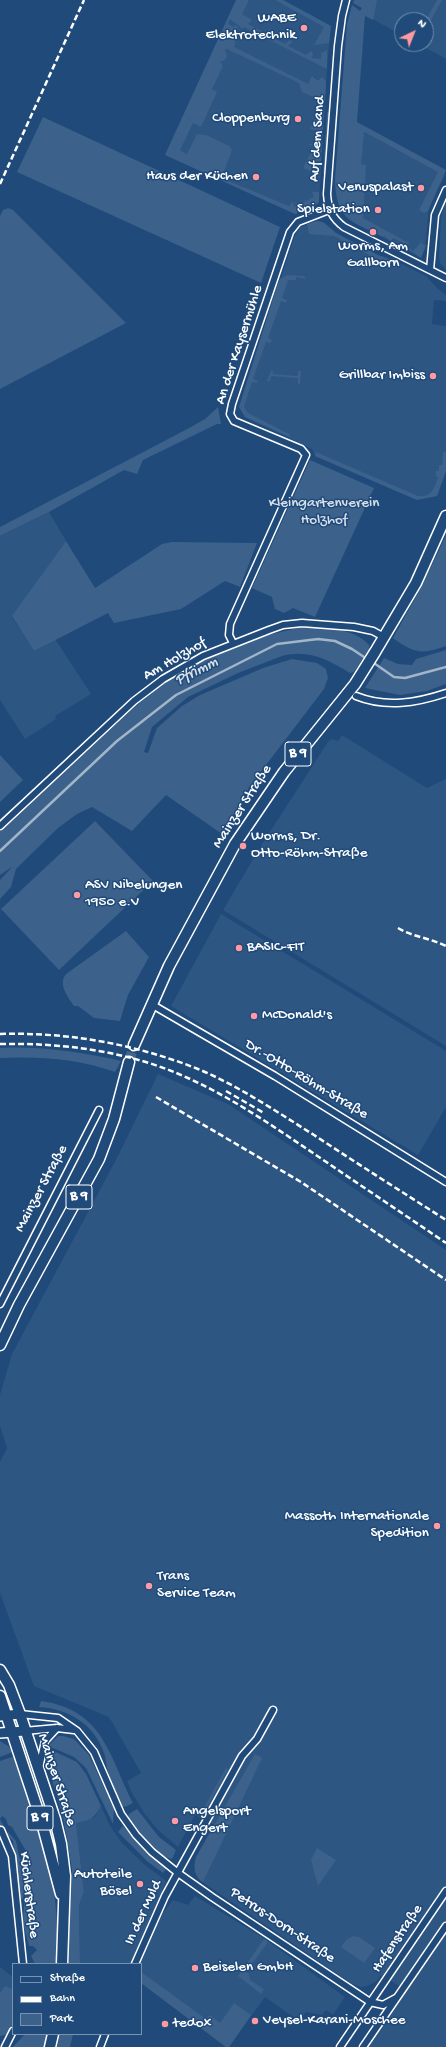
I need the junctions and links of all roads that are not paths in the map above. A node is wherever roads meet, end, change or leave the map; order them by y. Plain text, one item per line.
1 (346, 0) edge
2 (446, 190) edge
3 (329, 210) junction
4 (430, 270) junction
5 (446, 278) edge
6 (446, 516) edge
7 (384, 637) junction
8 (233, 643) junction
9 (446, 693) edge
10 (352, 694) junction
11 (0, 826) edge
12 (151, 1004) junction
13 (134, 1045) tunnel mouth
14 (129, 1062) tunnel mouth
15 (99, 1110) dead end
16 (446, 1182) edge
17 (0, 1304) edge
18 (0, 1345) edge
19 (0, 1670) edge
20 (0, 1696) edge
21 (273, 1710) dead end
22 (20, 1714) junction
23 (3, 1716) edge
24 (57, 1728) junction
25 (24, 1731) junction
26 (77, 1731) junction
27 (0, 1733) edge
28 (11, 1733) junction
29 (38, 1771) junction
30 (1, 1830) edge
31 (178, 1873) junction
32 (446, 1891) edge
33 (63, 1904) junction
34 (446, 1926) edge
35 (23, 1963) edge
36 (62, 1963) edge
37 (135, 1963) edge
38 (396, 1998) junction
39 (370, 2002) junction
40 (12, 2033) edge
41 (53, 2035) edge
42 (105, 2035) edge
43 (5, 2047) edge
44 (50, 2047) edge
45 (100, 2047) edge
46 (340, 2047) edge
47 (363, 2047) edge

1 - 3 street, Auf dem Sand
2 - 4 street
3 - 4 street
3 - 8 street, An der Kaysermühle
4 - 5 street
6 - 7 main road, Mainzer Straße / B 9
7 - 8 street, Am Holzhof
7 - 10 main road, Mainzer Straße / B 9
8 - 11 street, Am Holzhof
9 - 10 street
10 - 12 main road, Mainzer Straße / B 9
12 - 13 main road, Mainzer Straße / B 9
12 - 16 street, Dr.-Otto-Röhm-Straße
14 - 18 main road, B 9
15 - 17 street, Mainzer Straße
19 - 22 main road, Mainzer Straße / B 9
20 - 23 main road, Mainzer Straße / B 9
21 - 31 street
22 - 23 main road, Petrus-Dorn-Straße
22 - 25 main road, Mainzer Straße / B 9
22 - 26 street, Petrus-Dorn-Straße
23 - 28 main road, Mainzer Straße / B 9
24 - 25 street
24 - 26 street
24 - 29 street
25 - 28 main road
25 - 29 main road, Mainzer Straße / B 9
26 - 31 street, Petrus-Dorn-Straße
27 - 28 main road
28 - 33 main road, Mainzer Straße / B 9
29 - 33 main road, Mainzer Straße / B 9
30 - 35 street, Küchlerstraße
31 - 37 street, In der Muld
31 - 39 street, Petrus-Dorn-Straße
32 - 39 street, Hafenstraße
33 - 36 main road, Mainzer Straße / B 9
34 - 38 street
38 - 39 street
38 - 47 street
39 - 46 street, Hafenstraße
40 - 43 street
41 - 44 main road
42 - 45 street

